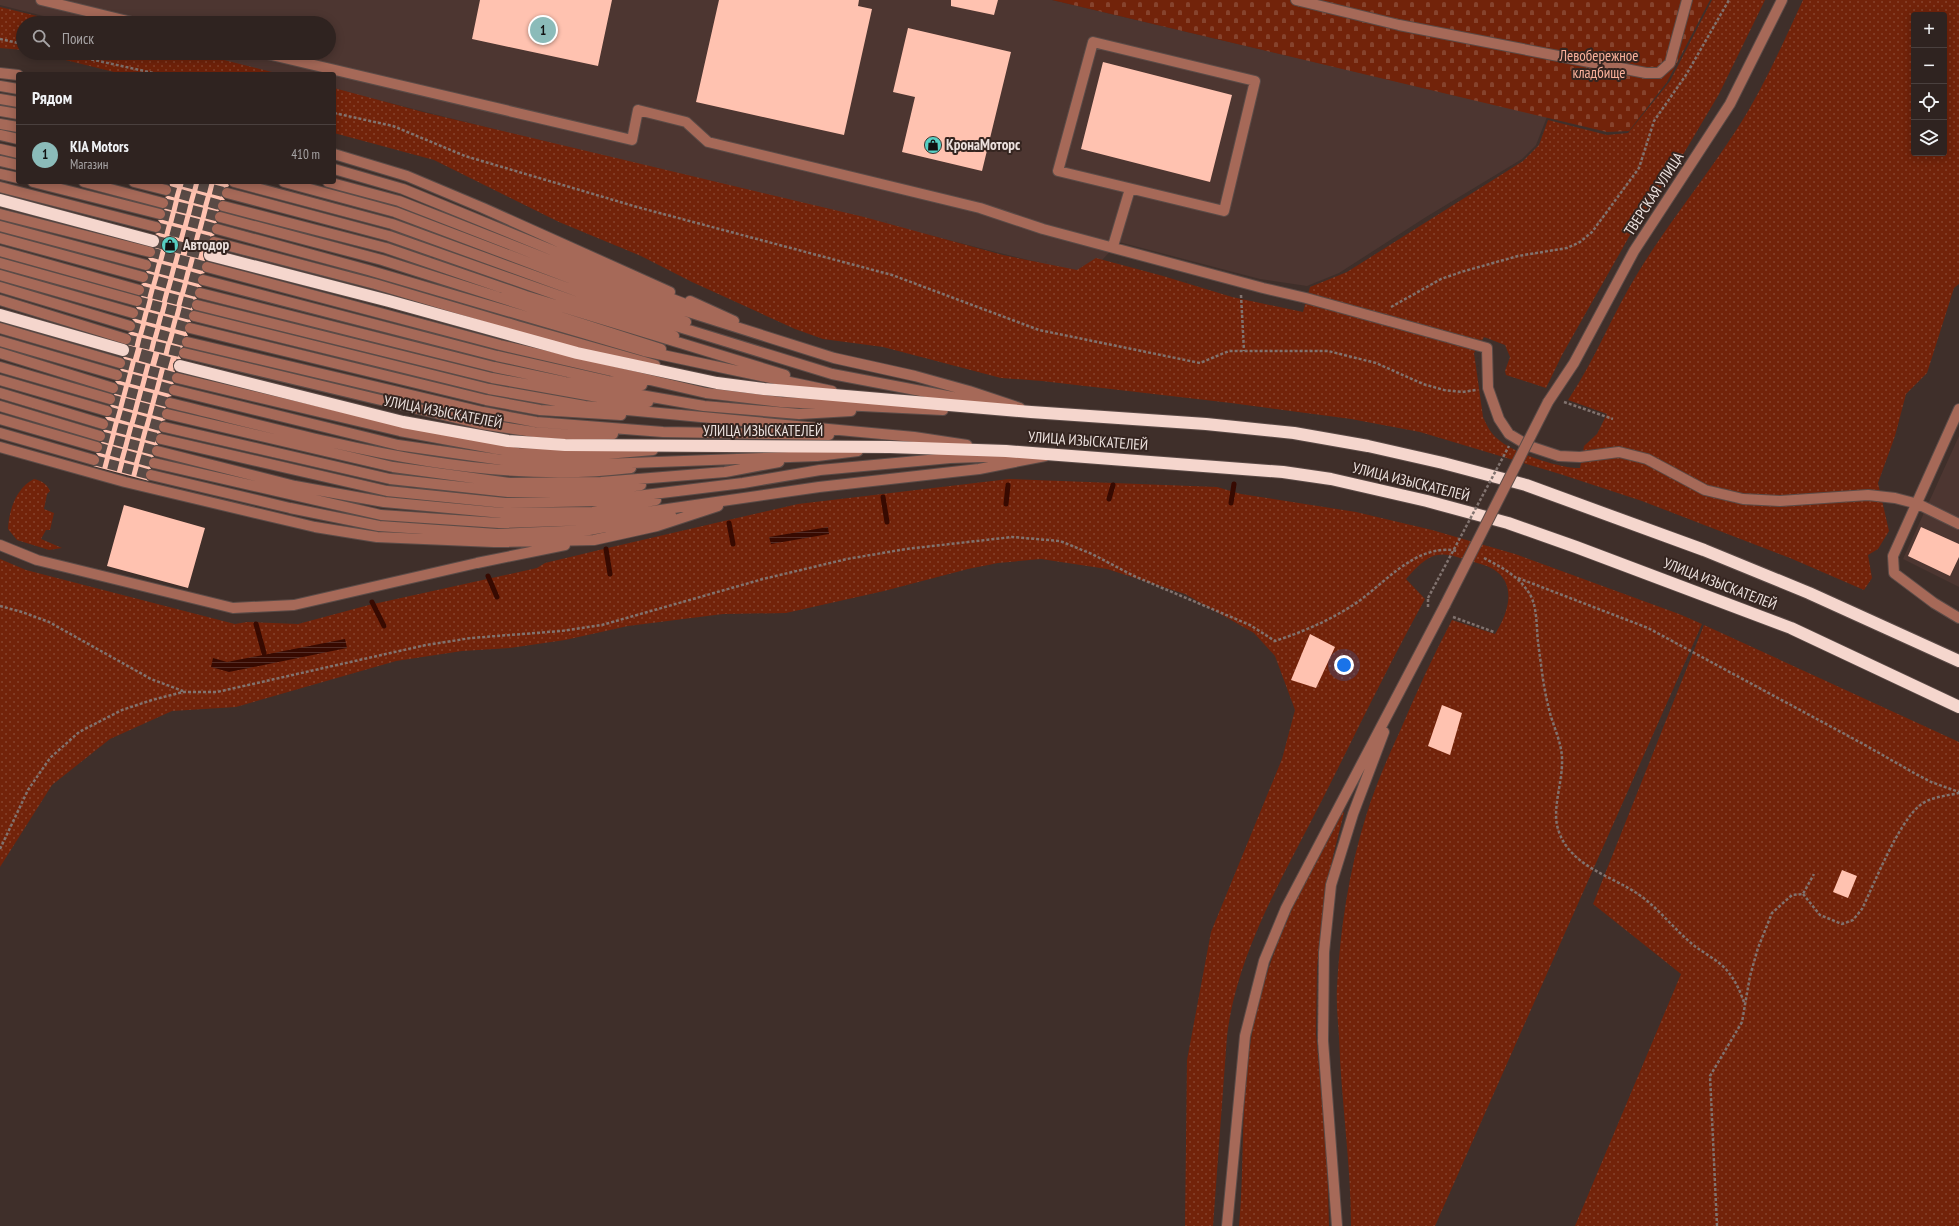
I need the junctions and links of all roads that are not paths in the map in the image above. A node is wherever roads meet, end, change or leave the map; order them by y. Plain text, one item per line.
1 (41, 0) edge
2 (1298, 0) edge
3 (1687, 0) edge
4 (1782, 0) edge
5 (107, 16) edge
6 (292, 60) edge
7 (0, 73) edge
8 (16, 75) edge
9 (0, 86) edge
10 (16, 89) edge
11 (0, 99) edge
12 (16, 102) edge
13 (0, 111) edge
14 (16, 114) edge
15 (0, 124) edge
16 (16, 127) edge
17 (0, 135) edge
18 (16, 139) edge
19 (0, 149) edge
20 (16, 153) edge
21 (336, 155) edge
22 (0, 161) edge
23 (16, 165) edge
24 (336, 170) edge
25 (0, 174) edge
26 (16, 178) edge
27 (40, 184) edge
28 (92, 184) edge
29 (142, 184) edge
30 (242, 184) edge
31 (291, 184) edge
32 (335, 184) edge
33 (0, 187) edge
34 (1130, 189) junction
35 (166, 190) tunnel mouth
36 (227, 193) tunnel mouth
37 (0, 200) edge
38 (163, 203) tunnel mouth
39 (223, 206) tunnel mouth
40 (0, 214) edge
41 (160, 214) tunnel mouth
42 (220, 217) tunnel mouth
43 (0, 226) edge
44 (156, 227) tunnel mouth
45 (217, 229) tunnel mouth
46 (0, 238) edge
47 (214, 242) tunnel mouth
48 (151, 246) joint
49 (1113, 246) junction
50 (0, 251) edge
51 (208, 261) joint
52 (0, 263) edge
53 (146, 265) tunnel mouth
54 (0, 275) edge
55 (143, 277) tunnel mouth
56 (203, 280) tunnel mouth
57 (0, 287) edge
58 (139, 290) tunnel mouth
59 (200, 293) tunnel mouth
60 (0, 300) edge
61 (136, 301) tunnel mouth
62 (196, 305) tunnel mouth
63 (133, 313) tunnel mouth
64 (0, 315) edge
65 (194, 316) tunnel mouth
66 (735, 321) junction
67 (130, 326) tunnel mouth
68 (0, 328) edge
69 (190, 328) tunnel mouth
70 (0, 341) edge
71 (187, 342) tunnel mouth
72 (125, 344) joint
73 (806, 350) junction
74 (0, 353) edge
75 (184, 353) tunnel mouth
76 (742, 361) junction
77 (120, 363) tunnel mouth
78 (801, 364) junction
79 (180, 366) tunnel mouth
80 (0, 367) edge
81 (728, 370) junction
82 (117, 375) tunnel mouth
83 (177, 378) tunnel mouth
84 (0, 380) edge
85 (717, 383) junction
86 (113, 388) tunnel mouth
87 (174, 390) tunnel mouth
88 (830, 390) junction
89 (0, 393) edge
90 (706, 393) junction
91 (844, 396) junction
92 (110, 399) tunnel mouth
93 (170, 403) tunnel mouth
94 (0, 406) edge
95 (704, 406) junction
96 (915, 409) junction
97 (1959, 409) edge
98 (107, 412) tunnel mouth
99 (1031, 412) junction
100 (167, 414) tunnel mouth
101 (701, 418) junction
102 (0, 419) edge
103 (103, 424) tunnel mouth
104 (164, 426) tunnel mouth
105 (663, 432) junction
106 (0, 433) edge
107 (100, 436) tunnel mouth
108 (914, 437) junction
109 (161, 439) tunnel mouth
110 (0, 447) edge
111 (97, 447) tunnel mouth
112 (701, 447) junction
113 (890, 447) junction
114 (1006, 451) junction
115 (157, 452) tunnel mouth
116 (1052, 455) junction
117 (817, 456) junction
118 (708, 459) junction
119 (94, 460) tunnel mouth
120 (154, 463) tunnel mouth
121 (725, 472) junction
122 (151, 476) tunnel mouth
123 (743, 483) junction
124 (762, 495) junction
125 (1918, 504) junction
126 (724, 505) junction
127 (1959, 524) edge
128 (594, 540) junction
129 (0, 545) edge
130 (1445, 605) junction
131 (1959, 618) edge
132 (1959, 661) edge
133 (1959, 707) edge
134 (1227, 1226) edge
135 (1337, 1226) edge

1 - 5 street
2 - 3 street
4 - 130 street, ТВЕРСКАЯ УЛИЦА, bridge
6 - 49 street
7 - 8 street
9 - 10 street
11 - 12 street
13 - 14 street
15 - 16 street
17 - 18 street
19 - 20 street
21 - 66 street
22 - 23 street
24 - 66 street
25 - 26 street
27 - 41 street
28 - 38 street
29 - 35 street
30 - 78 street
31 - 78 street
32 - 73 street
33 - 44 street
34 - 34 street
34 - 49 street
36 - 76 street
37 - 48 highway
39 - 76 street
40 - 48 street
42 - 81 street
43 - 53 street
45 - 81 street
46 - 55 street
47 - 85 street
49 - 125 street
50 - 58 street
51 - 85 highway, УЛИЦА ИЗЫСКАТЕЛЕЙ
51 - 90 street
52 - 61 street
54 - 63 street
56 - 90 street
57 - 67 street
59 - 95 street
60 - 72 street
62 - 95 street
64 - 72 highway
65 - 101 street
66 - 73 street
68 - 77 street
69 - 101 street
70 - 82 street
71 - 105 street
73 - 99 street
74 - 86 street
75 - 105 street
76 - 88 street
78 - 99 street
79 - 112 highway, УЛИЦА ИЗЫСКАТЕЛЕЙ
80 - 92 street
81 - 88 street
83 - 112 street
84 - 98 street
85 - 91 highway, УЛИЦА ИЗЫСКАТЕЛЕЙ
87 - 118 street
88 - 91 street
89 - 103 street
90 - 96 street
91 - 99 highway, УЛИЦА ИЗЫСКАТЕЛЕЙ
93 - 118 street
94 - 107 street
95 - 96 street
96 - 99 street
97 - 125 street
99 - 132 highway, УЛИЦА ИЗЫСКАТЕЛЕЙ
100 - 121 street
101 - 108 street
102 - 111 street
104 - 121 street
105 - 108 street
106 - 119 street
108 - 114 street
109 - 123 street
110 - 128 street
112 - 113 highway, УЛИЦА ИЗЫСКАТЕЛЕЙ
113 - 114 highway, УЛИЦА ИЗЫСКАТЕЛЕЙ
113 - 117 street
114 - 116 highway, УЛИЦА ИЗЫСКАТЕЛЕЙ
115 - 123 street
116 - 123 street
116 - 124 street
116 - 133 highway, УЛИЦА ИЗЫСКАТЕЛЕЙ
117 - 118 street
117 - 121 street
120 - 124 street
122 - 126 street
124 - 126 street
125 - 127 street
125 - 131 street
126 - 128 street
128 - 129 street
130 - 134 street
130 - 135 street

